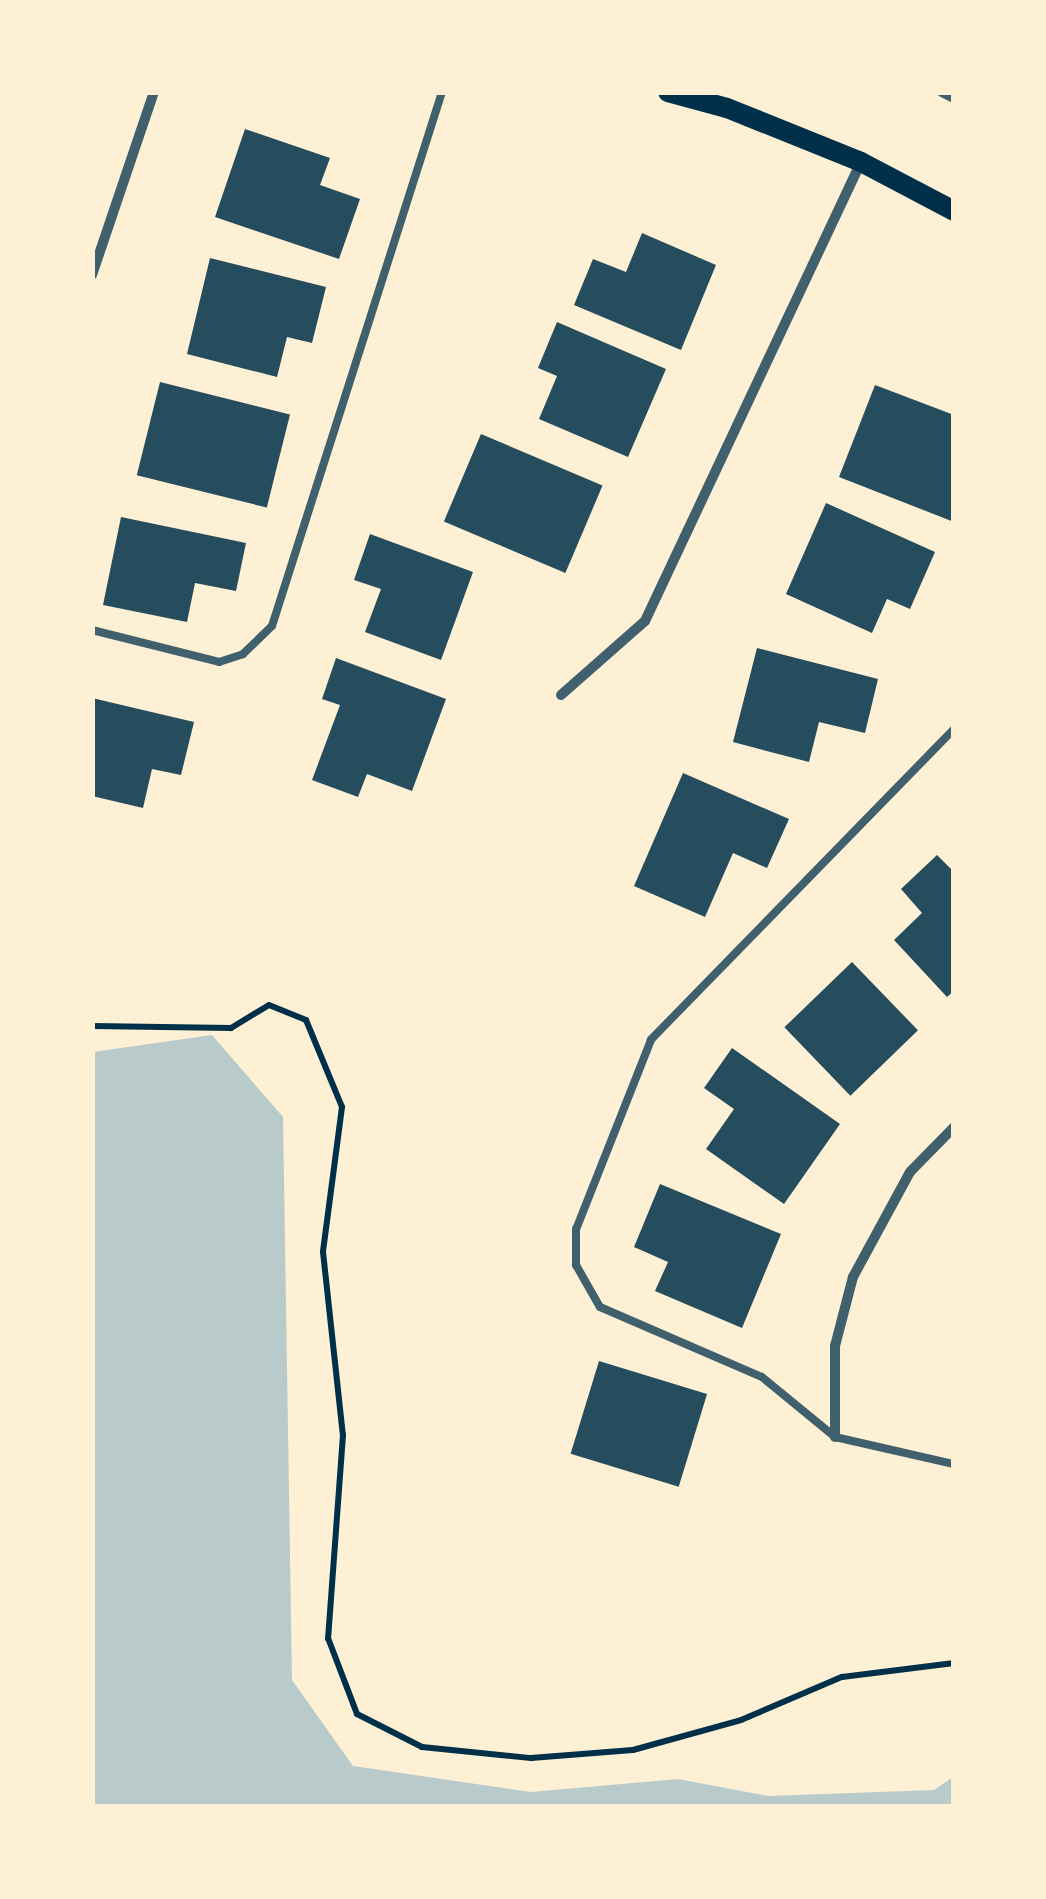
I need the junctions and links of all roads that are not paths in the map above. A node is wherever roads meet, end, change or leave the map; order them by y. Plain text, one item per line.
1 (154, 92) edge
2 (442, 92) edge
3 (668, 92) edge
4 (942, 92) edge
5 (954, 98) edge
6 (861, 162) junction
7 (954, 211) edge
8 (92, 275) edge
9 (92, 630) edge
10 (561, 695) dead end
11 (954, 729) edge
12 (954, 1127) edge
13 (835, 1436) junction
14 (954, 1464) edge

1 - 8 street
2 - 9 lane
3 - 6 main road
4 - 5 street
6 - 7 main road
6 - 10 street
11 - 13 lane
12 - 13 street
13 - 14 lane

